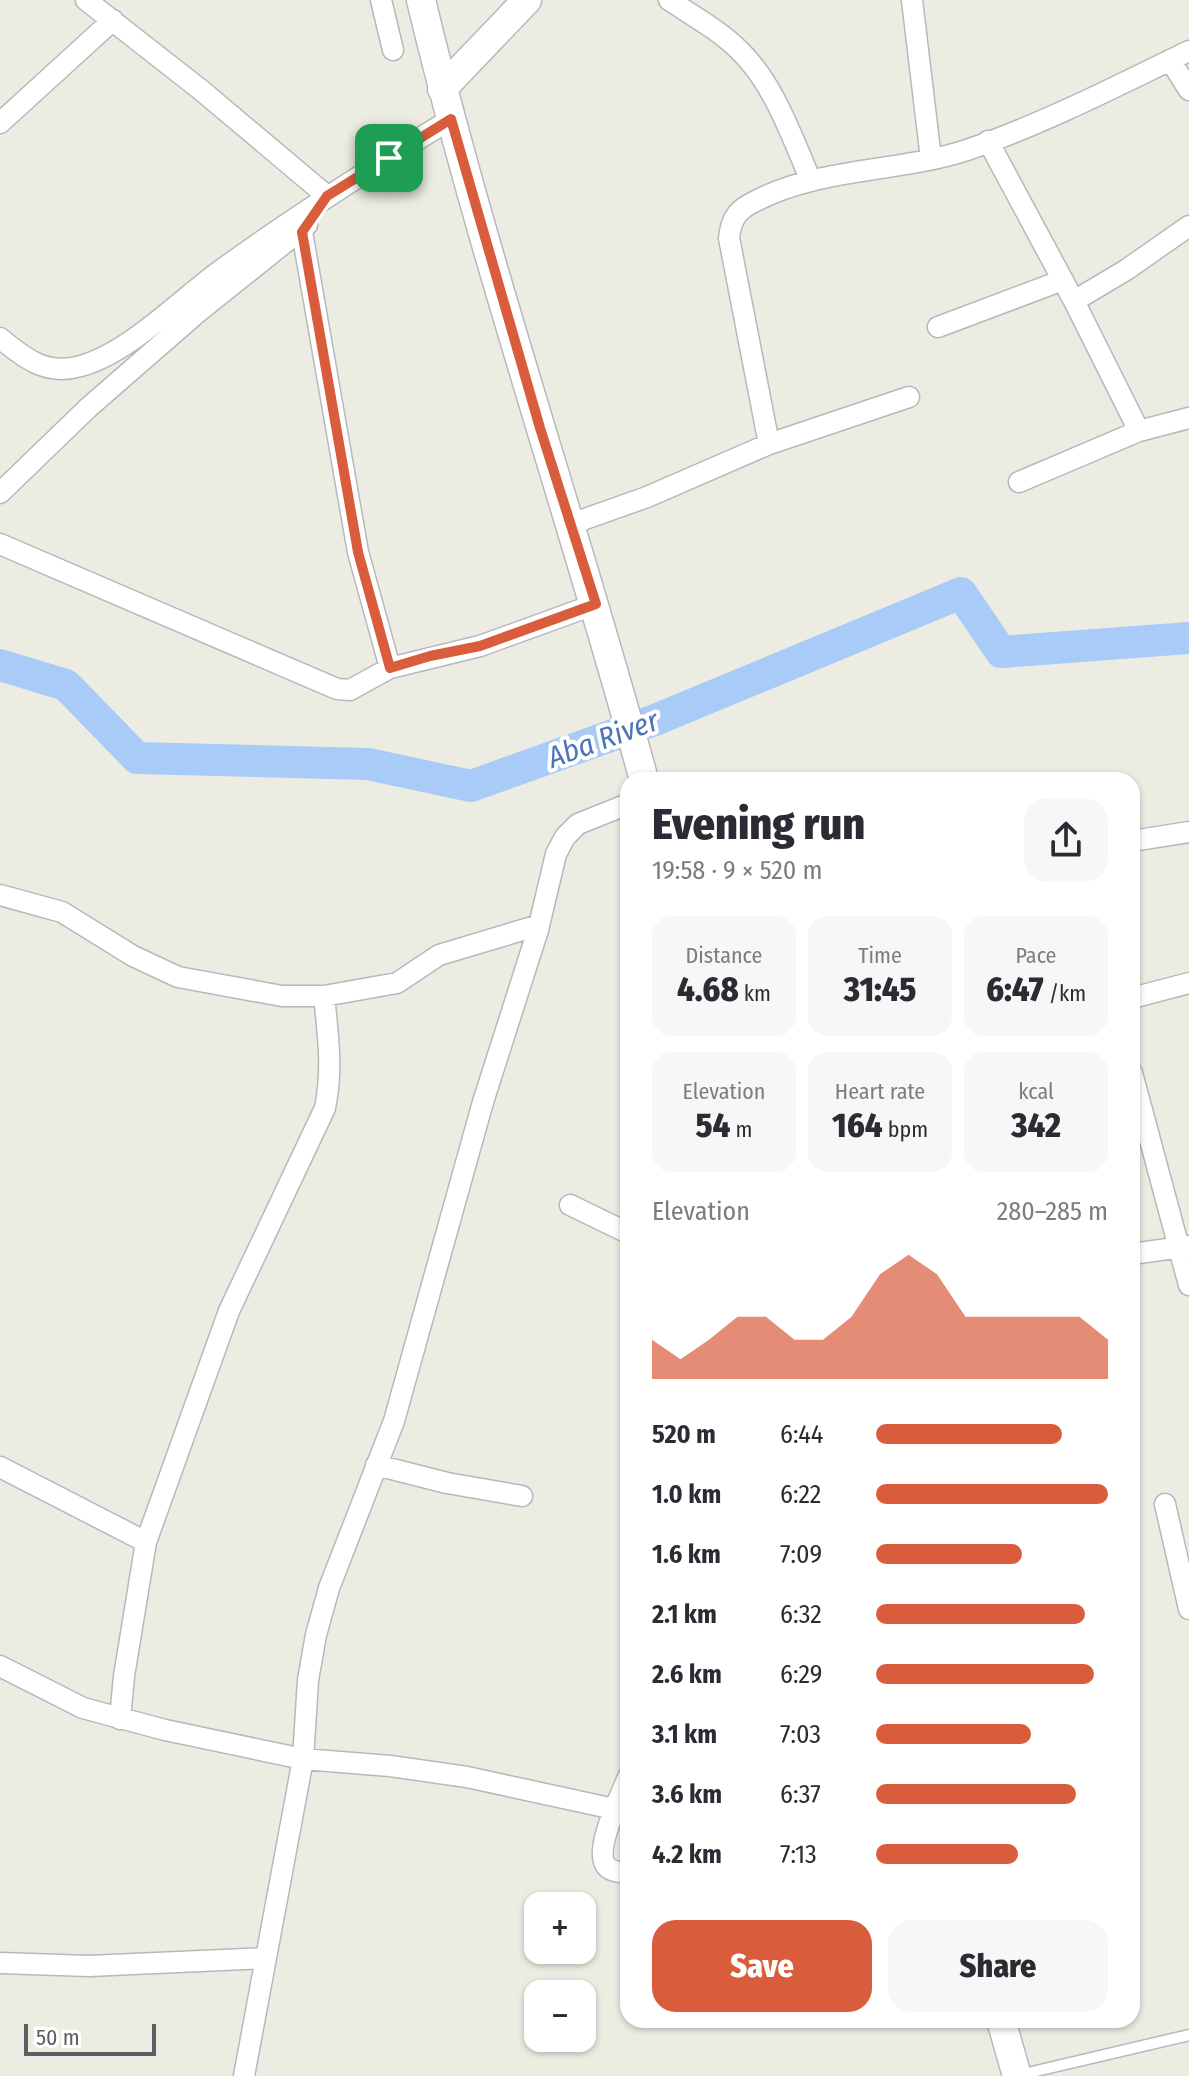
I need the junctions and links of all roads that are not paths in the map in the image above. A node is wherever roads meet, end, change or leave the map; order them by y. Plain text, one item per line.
1 (86, 0) edge
2 (381, 0) edge
3 (421, 0) edge
4 (527, 0) edge
5 (669, 0) edge
6 (912, 0) edge
7 (113, 20) junction
8 (393, 50) dead end
9 (1189, 51) edge
10 (1170, 60) junction
11 (442, 89) junction
12 (1189, 90) edge
13 (451, 119) junction
14 (0, 123) edge
15 (988, 141) junction
16 (931, 159) junction
17 (811, 181) junction
18 (327, 196) junction
19 (1189, 226) edge
20 (302, 232) junction
21 (1063, 280) junction
22 (1074, 301) junction
23 (938, 327) dead end
24 (0, 338) edge
25 (909, 397) dead end
26 (1189, 418) edge
27 (1139, 431) junction
28 (769, 444) junction
29 (1019, 482) dead end
30 (0, 493) edge
31 (571, 524) junction
32 (0, 544) edge
33 (596, 604) junction
34 (390, 668) junction
35 (642, 772) edge
36 (620, 807) edge
37 (1189, 832) edge
38 (1140, 840) edge
39 (0, 895) edge
40 (539, 925) junction
41 (1189, 983) edge
42 (324, 996) junction
43 (1140, 996) edge
44 (1140, 1100) edge
45 (570, 1205) dead end
46 (620, 1229) edge
47 (1184, 1247) edge
48 (1140, 1253) edge
49 (1189, 1285) edge
50 (376, 1465) junction
51 (0, 1467) edge
52 (522, 1496) dead end
53 (1165, 1504) dead end
54 (146, 1542) junction
55 (1189, 1609) edge
56 (0, 1666) edge
57 (120, 1719) junction
58 (303, 1759) junction
59 (620, 1795) edge
60 (614, 1809) junction
61 (620, 1872) edge
62 (266, 1958) junction
63 (0, 1963) edge
64 (1003, 2028) edge
65 (1189, 2035) edge
66 (244, 2076) edge
67 (1017, 2076) edge

1 - 7 street
2 - 8 street
3 - 11 street
4 - 11 street
5 - 17 street
6 - 16 street
7 - 14 street
7 - 18 street
9 - 10 street
10 - 12 street
10 - 15 street
11 - 13 street
13 - 18 street
13 - 31 street
15 - 16 street
15 - 21 street
16 - 17 street
17 - 28 street
18 - 20 street
18 - 24 street
19 - 22 street
20 - 30 street
20 - 34 street
21 - 22 street
21 - 23 street
22 - 27 street
25 - 28 street
26 - 27 street
27 - 29 street
28 - 31 street
31 - 33 street
32 - 34 street
33 - 34 street
33 - 35 street
36 - 40 street
37 - 38 street
39 - 42 street
40 - 42 street
40 - 50 street
41 - 43 street
42 - 54 street
44 - 47 street
45 - 46 street
47 - 48 street
47 - 49 street
50 - 52 street
50 - 58 street
51 - 54 street
53 - 55 street
54 - 57 street
56 - 57 street
57 - 58 street
58 - 60 street
58 - 62 street
59 - 60 street
60 - 61 street
62 - 63 street
62 - 66 street
64 - 67 street
65 - 67 lane

